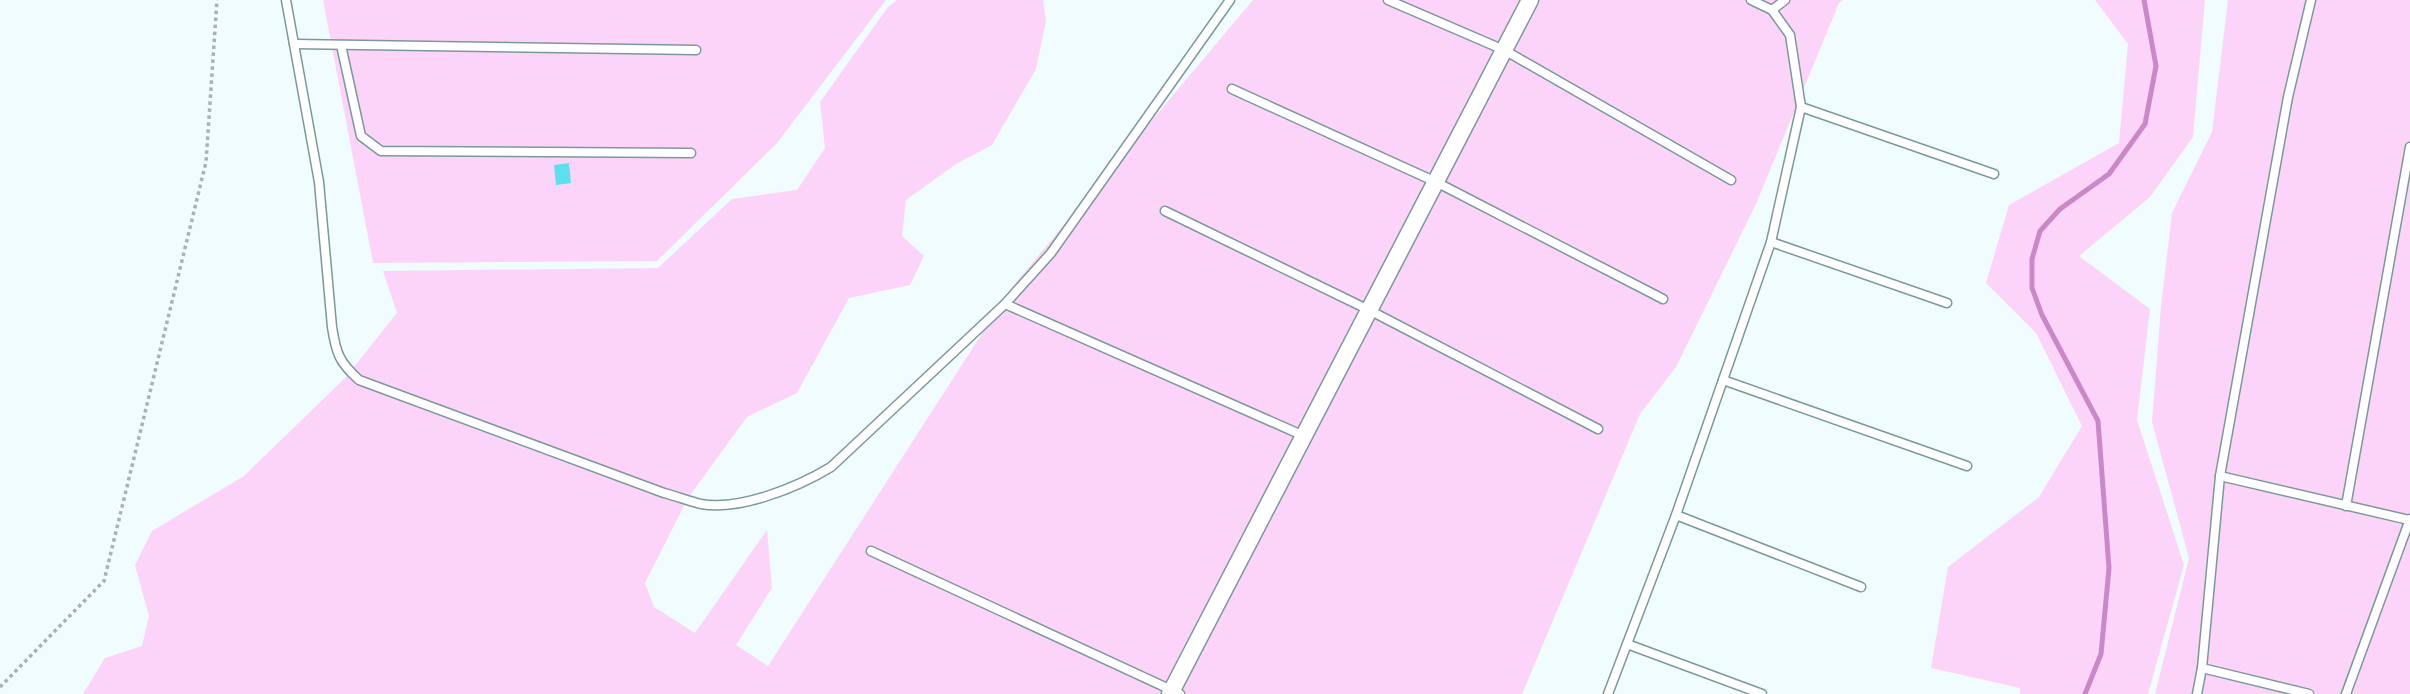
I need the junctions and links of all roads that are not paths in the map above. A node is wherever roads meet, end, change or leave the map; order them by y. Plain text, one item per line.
1 (286, 0) edge
2 (1230, 0) edge
3 (1388, 0) edge
4 (1530, 0) edge
5 (1751, 0) edge
6 (1785, 0) edge
7 (2311, 0) edge
8 (1772, 10) junction
9 (294, 44) junction
10 (341, 45) junction
11 (696, 50) dead end
12 (1504, 50) junction
13 (1232, 89) dead end
14 (1801, 107) junction
15 (2410, 146) edge
16 (691, 153) dead end
17 (1994, 174) dead end
18 (1731, 180) dead end
19 (1436, 181) junction
20 (1165, 211) dead end
21 (1771, 242) junction
22 (1663, 299) dead end
23 (1947, 303) dead end
24 (1005, 304) junction
25 (1370, 310) junction
26 (1723, 380) junction
27 (1598, 429) dead end
28 (1304, 436) junction
29 (1967, 466) dead end
30 (2220, 476) junction
31 (2346, 506) junction
32 (1676, 515) junction
33 (2410, 519) edge
34 (872, 551) dead end
35 (1861, 587) dead end
36 (1627, 644) junction
37 (2202, 668) junction
38 (1174, 693) edge
39 (1608, 694) edge
40 (1762, 694) edge
41 (2197, 694) edge
42 (2309, 694) edge
43 (2346, 694) edge

1 - 9 lane
2 - 24 lane
3 - 12 lane
4 - 12 street
5 - 8 lane
6 - 8 lane
7 - 30 lane
8 - 14 lane
9 - 10 lane
9 - 24 lane
10 - 11 lane
10 - 16 lane
12 - 18 lane
12 - 19 street
13 - 19 lane
14 - 17 lane
14 - 21 lane
15 - 31 lane
19 - 22 lane
19 - 25 street
20 - 25 lane
21 - 23 lane
21 - 26 lane
24 - 28 lane
25 - 27 lane
25 - 28 street
26 - 29 lane
26 - 32 lane
28 - 38 street
30 - 31 lane
30 - 37 lane
31 - 33 lane
32 - 35 lane
32 - 36 lane
33 - 43 lane
34 - 38 lane
36 - 39 lane
36 - 40 lane
37 - 41 lane
37 - 42 lane

